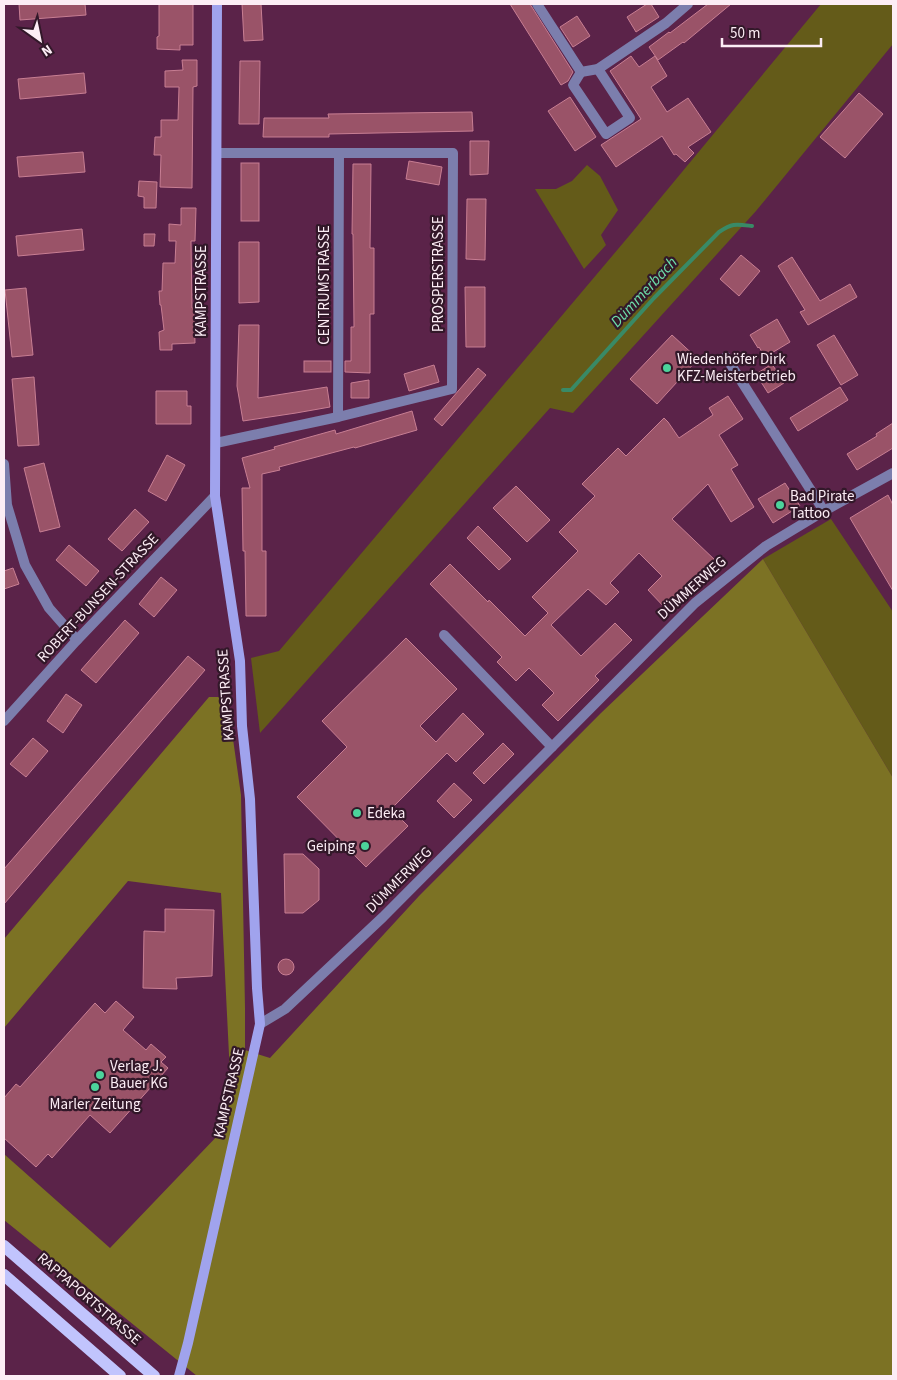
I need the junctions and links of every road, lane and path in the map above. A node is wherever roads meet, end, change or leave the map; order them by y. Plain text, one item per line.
1 (217, 4) edge
2 (537, 4) edge
3 (688, 4) edge
4 (598, 69) junction
5 (581, 72) junction
6 (217, 152) junction
7 (339, 153) junction
8 (726, 357) dead end
9 (338, 417) junction
10 (216, 443) junction
11 (4, 464) edge
12 (893, 472) edge
13 (215, 496) junction
14 (5, 505) edge
15 (824, 511) junction
16 (444, 635) dead end
17 (78, 640) junction
18 (4, 721) edge
19 (552, 747) junction
20 (260, 1024) junction
21 (4, 1246) edge
22 (4, 1275) edge
23 (120, 1376) edge
24 (154, 1376) edge
25 (178, 1376) edge

1 - 6 street, KAMPSTRASSE
2 - 5 street
3 - 4 street
4 - 5 street
4 - 5 street
6 - 7 street, PROSPERSTRASSE
6 - 10 street, KAMPSTRASSE
7 - 9 street, CENTRUMSTRASSE
7 - 9 street, PROSPERSTRASSE
8 - 15 street
9 - 10 street, PROSPERSTRASSE
10 - 13 street, KAMPSTRASSE
11 - 14 street
12 - 15 street, DÜMMERWEG
13 - 17 street, ROBERT-BUNSEN-STRASSE
13 - 20 street, KAMPSTRASSE
14 - 17 street
15 - 19 street, DÜMMERWEG
16 - 19 street
17 - 18 street, ROBERT-BUNSEN-STRASSE
19 - 20 street, DÜMMERWEG
20 - 25 street, KAMPSTRASSE
21 - 24 main road, RAPPAPORTSTRASSE
22 - 23 main road

